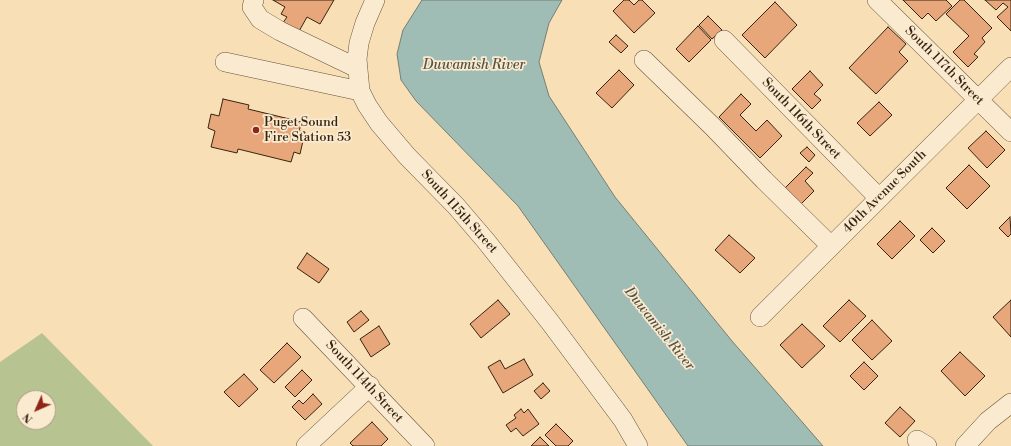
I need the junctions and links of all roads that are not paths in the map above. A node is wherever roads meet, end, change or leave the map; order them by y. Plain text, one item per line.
1 (254, 0) edge
2 (375, 0) edge
3 (876, 0) edge
4 (724, 40) dead end
5 (644, 60) dead end
6 (225, 62) dead end
7 (1011, 67) edge
8 (357, 68) junction
9 (360, 91) junction
10 (978, 100) junction
11 (1011, 132) edge
12 (879, 198) junction
13 (831, 246) junction
14 (303, 318) dead end
15 (760, 318) dead end
16 (370, 386) junction
17 (1011, 403) edge
18 (306, 446) edge
19 (425, 446) edge
20 (638, 446) edge
21 (964, 446) edge

1 - 8 street
2 - 8 street
3 - 10 street, South 117th Street
4 - 12 street, South 116th Street
5 - 13 street
6 - 9 street
7 - 10 street, 40th Avenue South
8 - 9 street
9 - 20 street, South 115th Street
10 - 11 street, South 117th Street
10 - 12 street, 40th Avenue South
12 - 13 street, 40th Avenue South
13 - 15 street, 40th Avenue South
14 - 16 street, South 114th Street
16 - 18 street
16 - 19 street, South 114th Street
17 - 21 street

